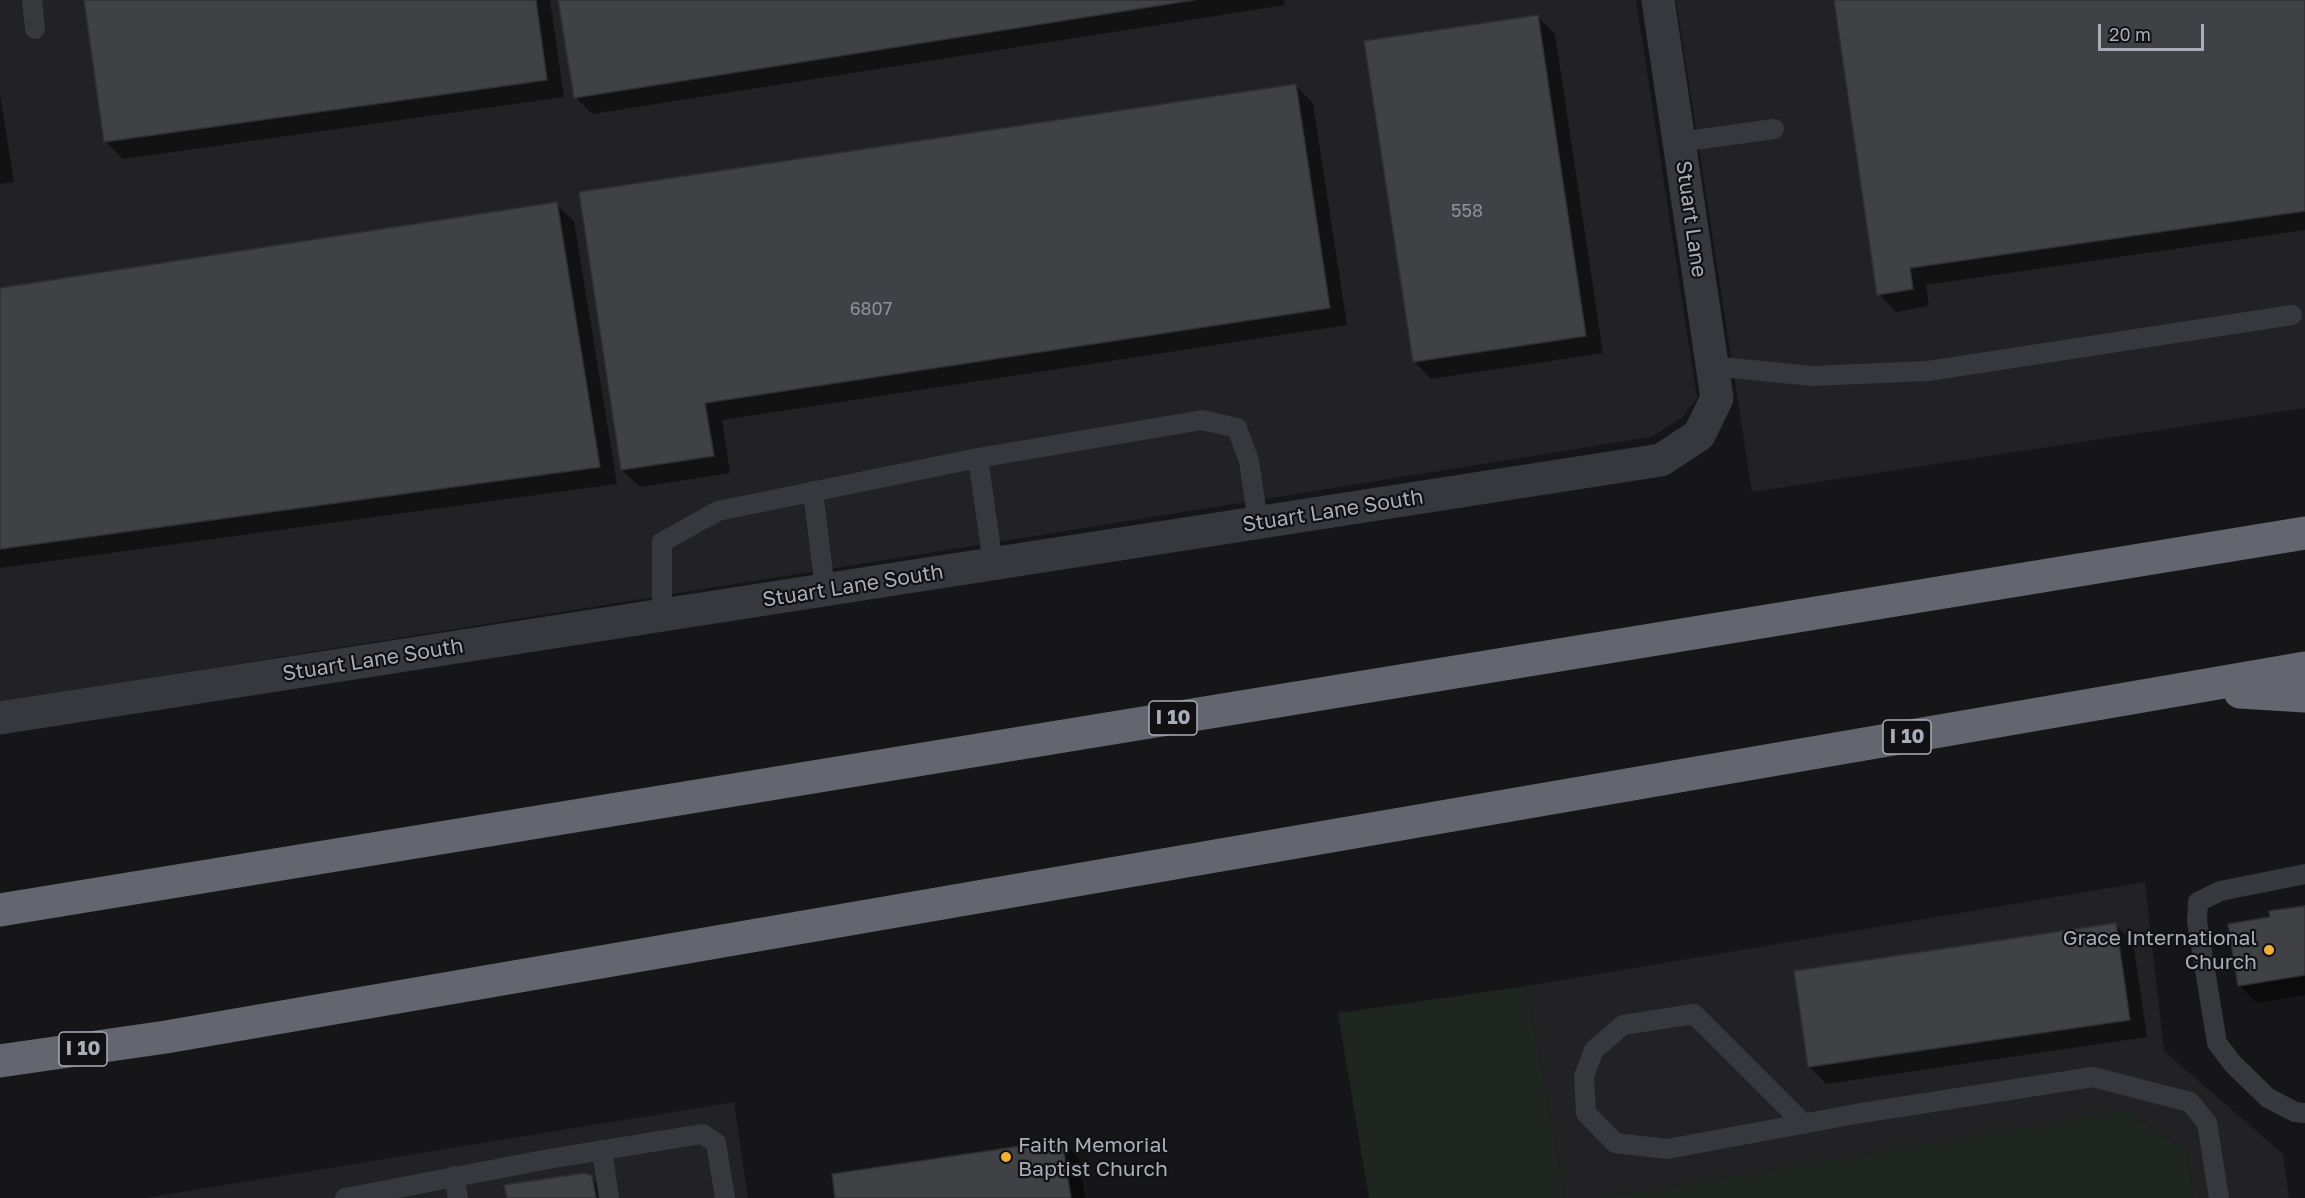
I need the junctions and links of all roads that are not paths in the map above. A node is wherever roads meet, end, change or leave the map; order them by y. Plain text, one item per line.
1 (32, 0) edge
2 (1658, 0) edge
3 (35, 29) dead end
4 (1774, 129) dead end
5 (1679, 142) junction
6 (2292, 315) dead end
7 (1712, 366) junction
8 (1699, 435) joint
9 (978, 458) junction
10 (813, 491) junction
11 (1258, 523) junction
12 (2305, 532) edge
13 (993, 564) junction
14 (825, 590) junction
15 (662, 615) junction
16 (2305, 668) edge
17 (2184, 687) junction
18 (2305, 696) edge
19 (0, 718) edge
20 (2305, 874) edge
21 (0, 910) edge
22 (0, 1061) edge
23 (2305, 1113) edge
24 (1804, 1124) junction
25 (602, 1150) junction
26 (454, 1176) junction
27 (345, 1198) edge
28 (458, 1198) edge
29 (609, 1198) edge
30 (725, 1198) edge
31 (2219, 1198) edge

1 - 3 lane
2 - 5 street, Stuart Lane
4 - 5 lane
5 - 7 street, Stuart Lane
6 - 7 lane
7 - 8 street, Stuart Lane
8 - 11 street, Stuart Lane South
9 - 10 lane
9 - 11 lane
9 - 13 lane
10 - 14 lane
10 - 15 lane
11 - 13 street, Stuart Lane South
12 - 21 highway, I 10
13 - 14 street, Stuart Lane South
14 - 15 street, Stuart Lane South
15 - 19 street, Stuart Lane South
16 - 17 highway, I 10
17 - 18 highway
17 - 22 highway, I 10
20 - 23 lane
24 - 24 lane
24 - 31 lane
25 - 26 lane
25 - 29 lane
25 - 30 lane
26 - 27 lane
26 - 28 lane

